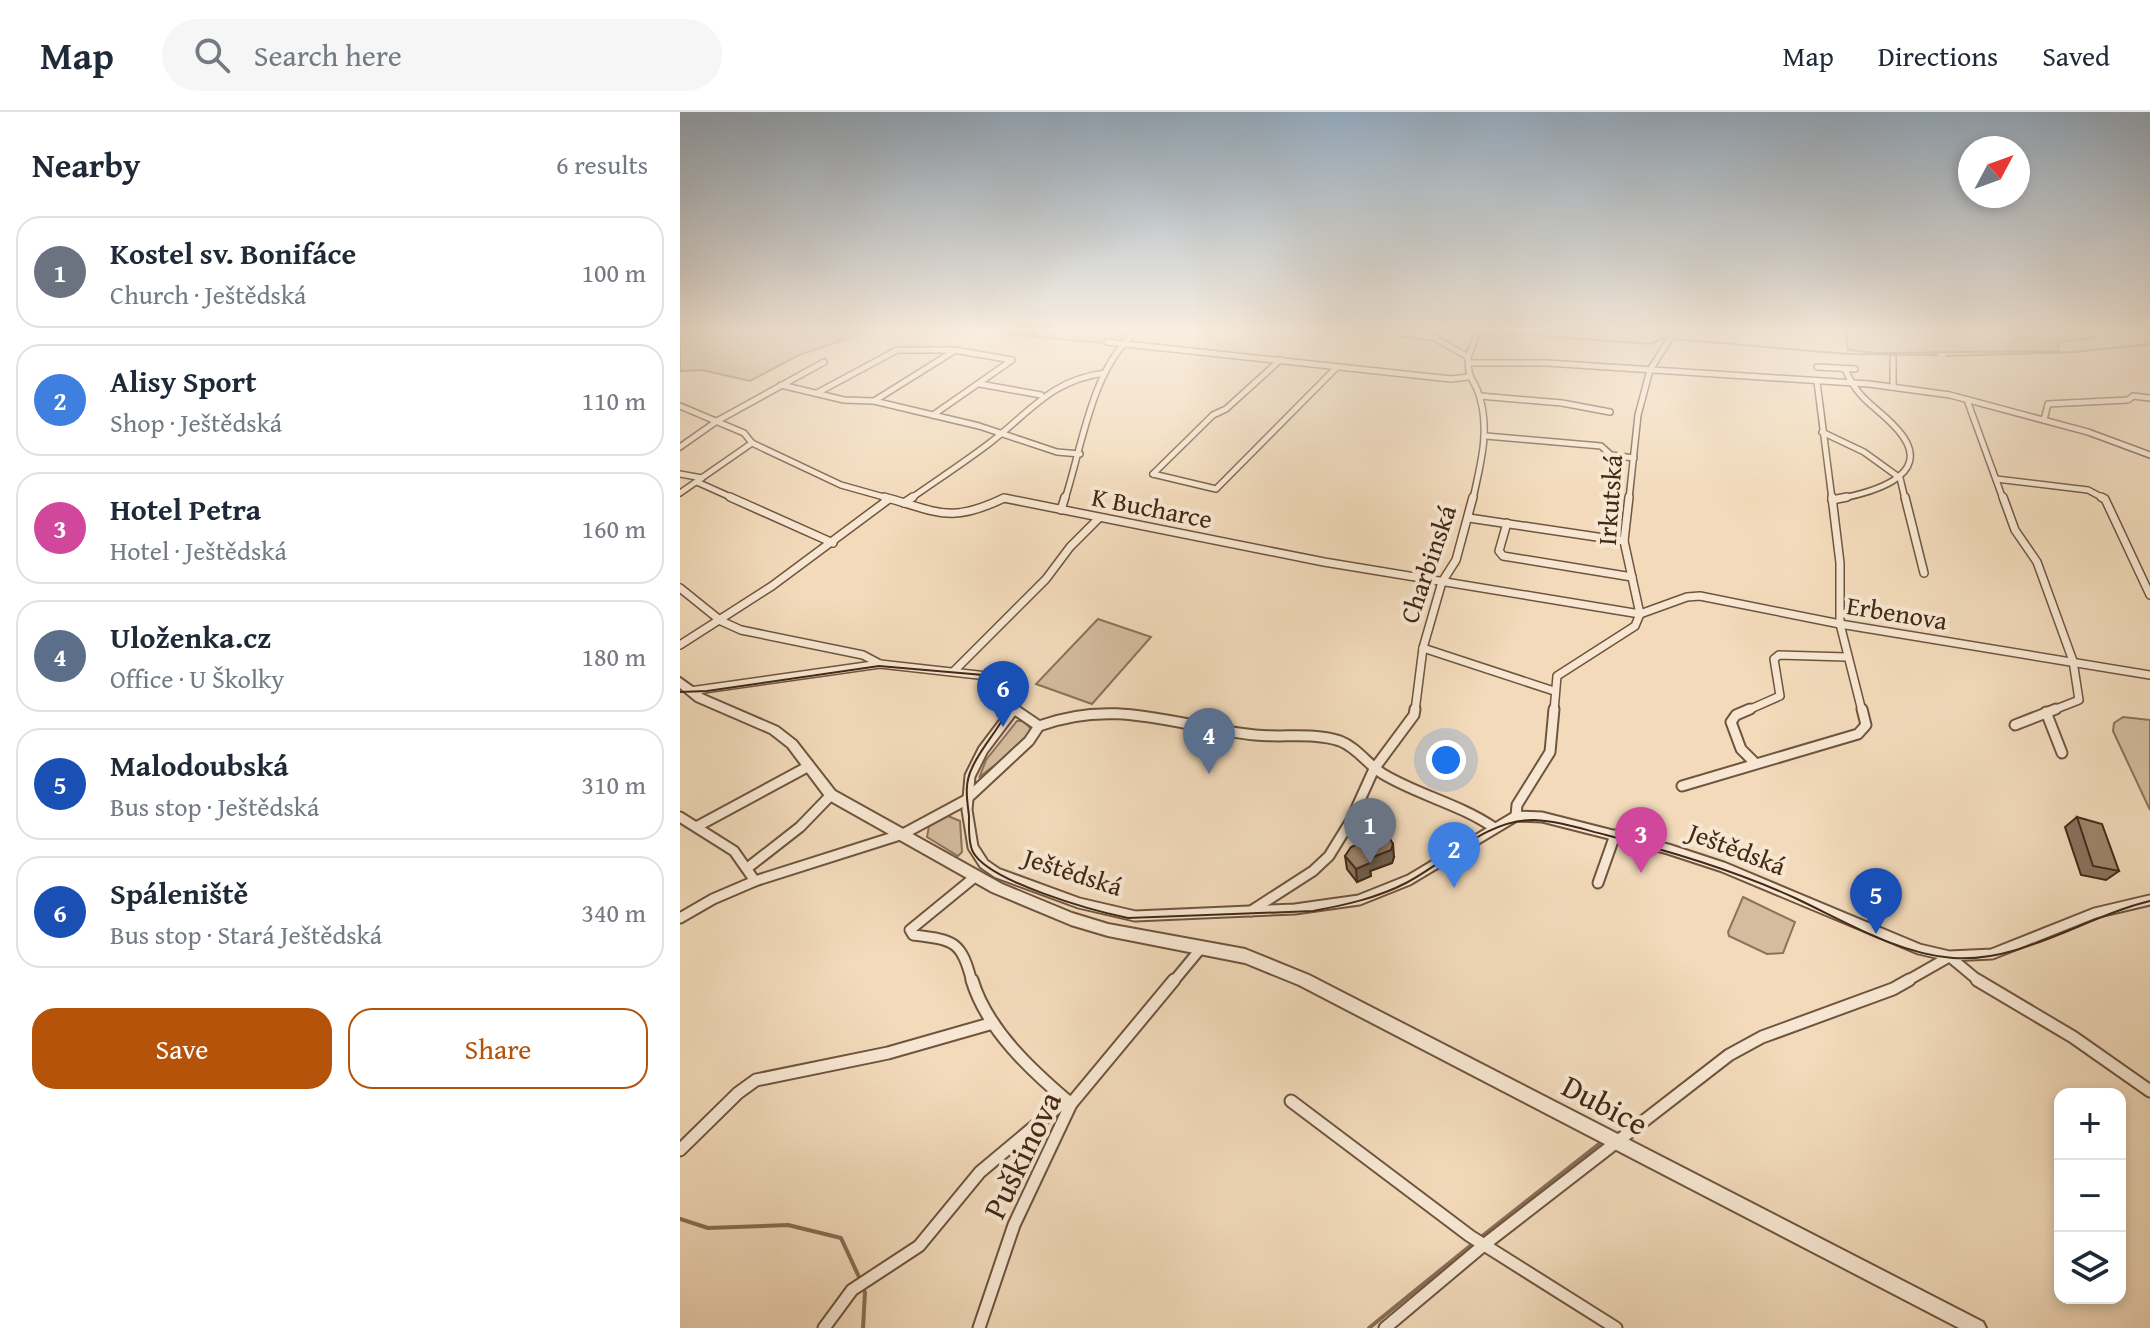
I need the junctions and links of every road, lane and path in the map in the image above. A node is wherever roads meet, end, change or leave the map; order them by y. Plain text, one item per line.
1 (774, 389) edge
2 (797, 389) edge
3 (824, 389) edge
4 (893, 389) edge
5 (973, 389) edge
6 (1006, 389) edge
7 (1054, 389) edge
8 (1100, 389) edge
9 (1248, 389) edge
10 (1315, 389) edge
11 (1475, 389) edge
12 (1643, 389) edge
13 (1818, 389) edge
14 (1855, 389) edge
15 (1903, 389) edge
16 (816, 393) junction
17 (1041, 395) junction
18 (1480, 396) junction
19 (2150, 398) edge
20 (1967, 400) junction
21 (2128, 400) junction
22 (874, 401) junction
23 (680, 406) edge
24 (2132, 407) dead end
25 (1610, 412) dead end
26 (933, 415) junction
27 (2044, 420) junction
28 (717, 421) junction
29 (1822, 432) junction
30 (1002, 433) junction
31 (1486, 436) junction
32 (752, 443) junction
33 (680, 447) edge
34 (1080, 454) junction
35 (2150, 455) edge
36 (1634, 458) junction
37 (680, 474) edge
38 (1900, 478) junction
39 (1996, 479) junction
40 (699, 480) junction
41 (680, 493) edge
42 (889, 499) junction
43 (1832, 500) junction
44 (904, 503) junction
45 (1061, 510) junction
46 (1099, 518) junction
47 (1469, 518) junction
48 (1507, 523) junction
49 (1624, 541) junction
50 (833, 543) junction
51 (1924, 573) dead end
52 (1632, 577) junction
53 (1442, 582) junction
54 (680, 588) edge
55 (2150, 595) edge
56 (1640, 614) junction
57 (721, 621) junction
58 (1840, 624) junction
59 (680, 645) edge
60 (1423, 648) junction
61 (1846, 657) junction
62 (2073, 661) junction
63 (880, 664) junction
64 (954, 671) junction
65 (2150, 675) edge
66 (680, 682) edge
67 (690, 691) junction
68 (1554, 691) junction
69 (1014, 709) junction
70 (2046, 712) junction
71 (2015, 725) dead end
72 (1039, 726) junction
73 (2062, 753) dead end
74 (1755, 763) junction
75 (809, 766) junction
76 (1374, 769) junction
77 (1682, 786) dead end
78 (831, 795) junction
79 (968, 799) junction
80 (1516, 816) junction
81 (680, 817) edge
82 (698, 826) junction
83 (1493, 827) junction
84 (903, 834) junction
85 (1615, 835) junction
86 (750, 866) junction
87 (976, 876) junction
88 (755, 881) junction
89 (1598, 883) dead end
90 (2150, 900) edge
91 (1251, 911) junction
92 (680, 918) edge
93 (1202, 947) junction
94 (1949, 956) junction
95 (993, 1023) junction
96 (2150, 1091) edge
97 (1291, 1101) dead end
98 (1069, 1102) junction
99 (1615, 1143) junction
100 (680, 1150) edge
101 (1485, 1244) junction
102 (824, 1328) edge
103 (979, 1328) edge
104 (1385, 1328) edge
105 (1616, 1328) edge
106 (1977, 1328) edge

1 - 28 street
2 - 16 street
3 - 16 street
4 - 22 street
5 - 26 street
6 - 17 street
7 - 17 street
8 - 34 street
9 - 10 street
11 - 18 street, Charbinská
12 - 36 street, Irkutská
13 - 29 street
14 - 38 street
15 - 20 street
16 - 22 street
17 - 30 street
18 - 25 street
18 - 31 street, Charbinská
19 - 21 street
20 - 27 street
20 - 39 street
21 - 24 street
21 - 27 street
22 - 26 street
23 - 28 street, K Bucharce
26 - 30 street
27 - 35 street
28 - 32 street, K Bucharce
28 - 33 street
29 - 38 street
29 - 43 street
30 - 34 street
30 - 44 street
31 - 36 street
31 - 47 street, Charbinská
32 - 40 street
32 - 42 street, K Bucharce
34 - 45 street
36 - 49 street, Irkutská
37 - 40 street
38 - 43 street
38 - 51 street
39 - 55 street
39 - 62 street
40 - 41 street
40 - 50 street
42 - 44 street, K Bucharce
42 - 50 street
43 - 58 street
44 - 45 street, K Bucharce
45 - 46 street, K Bucharce
46 - 53 street, K Bucharce
46 - 64 street
47 - 48 street
47 - 53 street, Charbinská
48 - 49 street
48 - 52 street
49 - 52 street, Irkutská
50 - 57 street
52 - 56 street, Irkutská
53 - 56 street, K Bucharce
53 - 60 street, Charbinská
54 - 57 street
56 - 58 street, Erbenova
56 - 68 street
57 - 59 street
57 - 63 street
58 - 61 street
58 - 62 street, Erbenova
60 - 68 street
60 - 76 street, Charbinská
61 - 74 street
61 - 74 street
62 - 65 street, Erbenova
62 - 70 street
63 - 64 street
63 - 67 street
64 - 69 street
66 - 67 street, Ještědská
67 - 75 street, Ještědská
68 - 80 street
69 - 72 street
69 - 79 street, Ještědská
70 - 71 street
70 - 73 street
72 - 76 street
72 - 79 street
74 - 77 street
75 - 78 street, Ještědská
75 - 82 street
76 - 83 street
76 - 91 street, Charbinská
78 - 84 street, Ještědská
78 - 86 street
79 - 84 street
79 - 91 street, Ještědská
80 - 83 street, Ještědská
80 - 85 street, Ještědská
81 - 82 street
82 - 86 street
83 - 91 street, Ještědská
84 - 87 street, Ještědská
84 - 88 street
85 - 89 street
85 - 94 street, Ještědská
86 - 88 street
87 - 93 street, Ještědská
87 - 95 street
88 - 92 street
90 - 94 street, Ještědská
93 - 98 street, Puškinova
93 - 99 street, Dubice
94 - 96 street
94 - 99 street
95 - 98 street
95 - 100 street
97 - 101 street
98 - 102 street
98 - 103 street, Puškinova
99 - 101 street
99 - 106 street, Dubice
101 - 104 street
101 - 105 street

